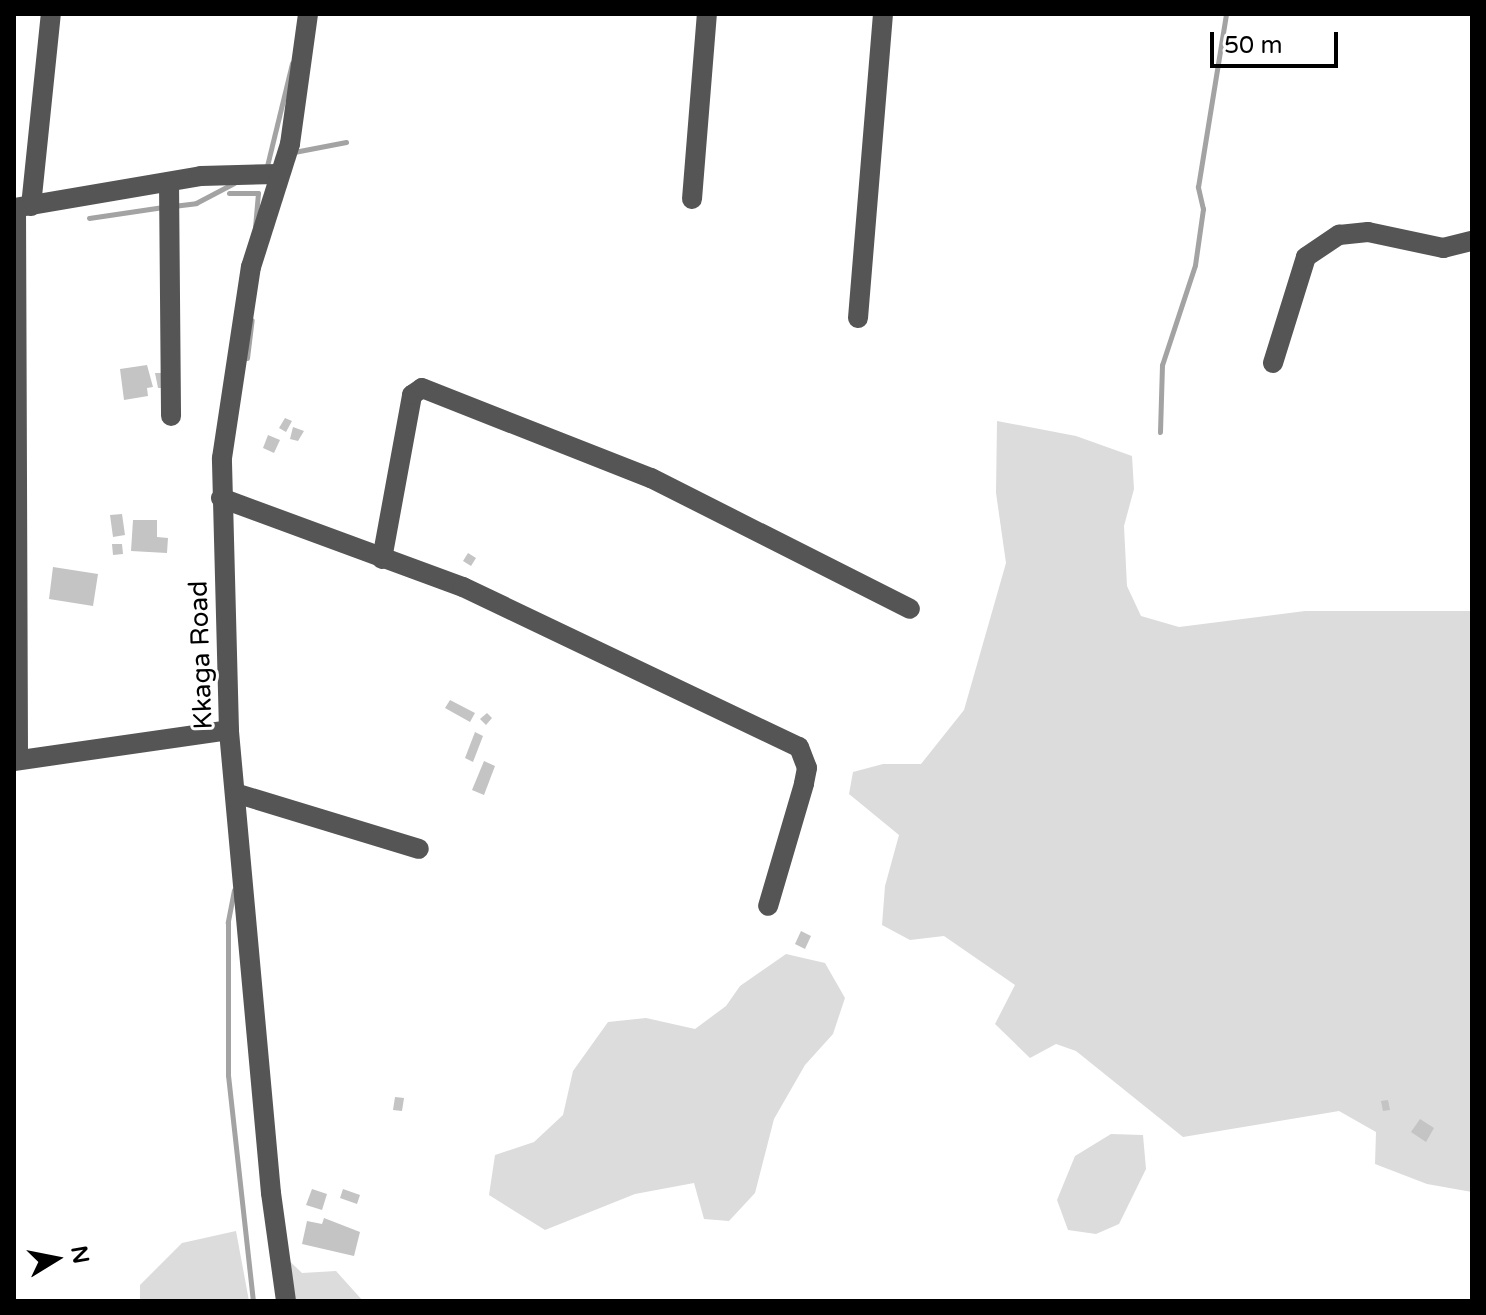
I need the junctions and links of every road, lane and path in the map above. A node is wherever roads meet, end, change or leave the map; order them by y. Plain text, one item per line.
1 (51, 14) edge
2 (308, 14) edge
3 (707, 14) edge
4 (883, 14) edge
5 (278, 174) junction
6 (169, 182) junction
7 (692, 199) dead end
8 (20, 207) edge
9 (1472, 241) edge
10 (858, 318) dead end
11 (1273, 363) dead end
12 (171, 416) dead end
13 (221, 498) junction
14 (382, 559) junction
15 (910, 609) dead end
16 (229, 730) junction
17 (16, 760) edge
18 (235, 793) junction
19 (419, 849) dead end
20 (768, 906) dead end
21 (286, 1301) edge

1 - 8 street
2 - 5 street, Kkaga Road
3 - 7 street
4 - 10 street
5 - 6 street
5 - 13 street, Kkaga Road
6 - 8 street
6 - 12 street
8 - 17 street
9 - 11 street
13 - 14 street
13 - 16 street, Kkaga Road
14 - 15 street
14 - 20 street
16 - 17 street
16 - 18 street, Kkaga Road
18 - 19 street
18 - 21 street, Kkaga Road

